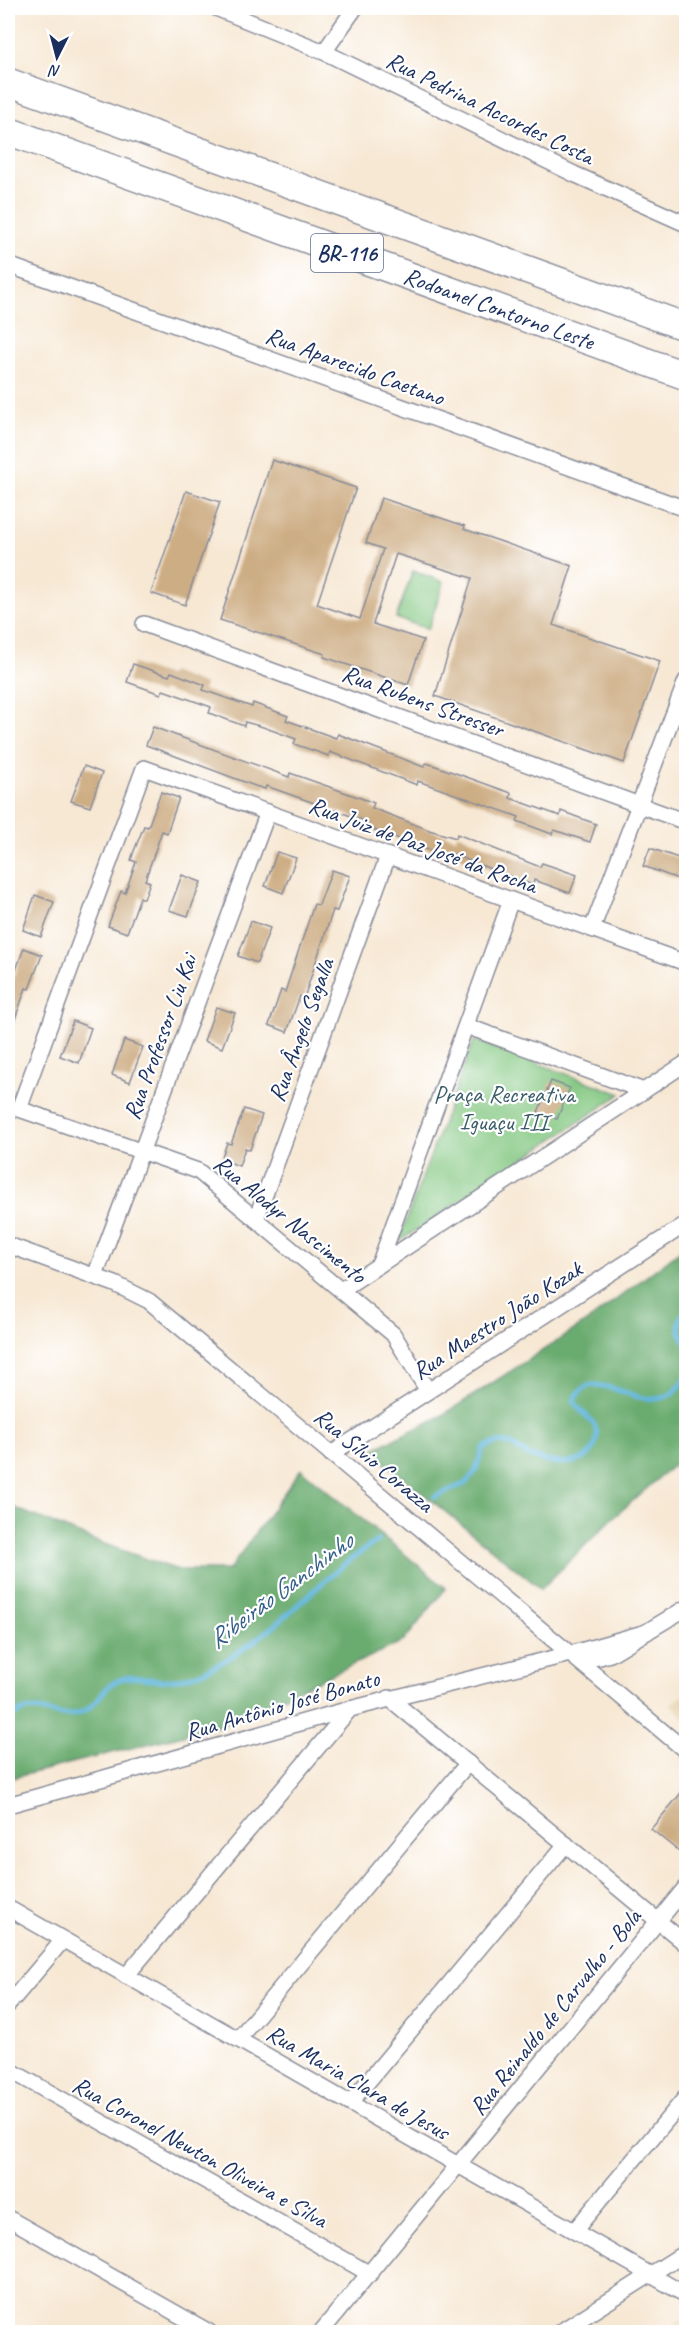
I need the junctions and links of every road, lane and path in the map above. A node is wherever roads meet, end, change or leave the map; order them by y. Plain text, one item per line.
1 (216, 8) edge
2 (355, 8) edge
3 (324, 52) junction
4 (8, 82) edge
5 (8, 131) edge
6 (687, 224) edge
7 (8, 266) edge
8 (687, 327) edge
9 (687, 376) edge
10 (687, 509) edge
11 (144, 624) dead end
12 (687, 681) edge
13 (640, 804) junction
14 (268, 812) junction
15 (687, 822) edge
16 (388, 856) junction
17 (511, 900) junction
18 (592, 929) junction
19 (687, 963) edge
20 (466, 1026) junction
21 (687, 1063) edge
22 (644, 1091) junction
23 (19, 1109) joint
24 (142, 1152) junction
25 (256, 1219) junction
26 (687, 1224) edge
27 (8, 1245) edge
28 (379, 1265) junction
29 (95, 1276) junction
30 (341, 1290) junction
31 (428, 1391) junction
32 (331, 1454) junction
33 (687, 1608) edge
34 (570, 1654) junction
35 (389, 1698) junction
36 (350, 1709) junction
37 (687, 1752) edge
38 (468, 1764) junction
39 (8, 1806) edge
40 (566, 1844) junction
41 (687, 1887) edge
42 (8, 1908) edge
43 (659, 1921) junction
44 (63, 1940) junction
45 (687, 1944) edge
46 (126, 1976) junction
47 (8, 2005) edge
48 (238, 2039) junction
49 (8, 2069) edge
50 (687, 2097) edge
51 (350, 2103) junction
52 (459, 2164) junction
53 (10, 2222) edge
54 (575, 2230) junction
55 (687, 2252) edge
56 (370, 2274) junction
57 (652, 2274) junction
58 (687, 2295) edge
59 (209, 2332) edge
60 (321, 2332) edge
61 (560, 2332) edge

1 - 3 street, Rua Pedrina Accordes Costa
2 - 3 street
3 - 6 street, Rua Pedrina Accordes Costa
4 - 8 highway, Rodoanel Contorno Leste / BR-116
5 - 9 highway, Rodoanel Contorno Leste / BR-116
7 - 10 street, Rua Aparecido Caetano
11 - 13 street, Rua Rubens Stresser
12 - 13 street
13 - 15 street, Rua Rubens Stresser
13 - 18 street
14 - 16 street, Rua Juiz de Paz José da Rocha
14 - 23 street, Rua Juiz de Paz José da Rocha
14 - 24 street, Rua Professor Liu Kai
16 - 17 street, Rua Juiz de Paz José da Rocha
16 - 25 street, Rua Ângelo Segalla
17 - 18 street, Rua Juiz de Paz José da Rocha
17 - 20 street
18 - 19 street, Rua Juiz de Paz José da Rocha
20 - 22 street
20 - 28 street
21 - 22 street
22 - 28 street
23 - 24 street, Rua Alodyr Nascimento
24 - 25 street, Rua Alodyr Nascimento
24 - 29 street, Rua Professor Liu Kai
25 - 30 street, Rua Alodyr Nascimento
26 - 31 street, Rua Maestro João Kozak
27 - 29 street, Rua Sílvio Corazza
28 - 30 street
29 - 32 street, Rua Sílvio Corazza
30 - 31 street, Rua Alodyr Nascimento
31 - 32 street, Rua Maestro João Kozak
32 - 34 street, Rua Sílvio Corazza
33 - 34 street, Rua Antônio José Bonato
34 - 35 street, Rua Antônio José Bonato
34 - 37 street, Rua Sílvio Corazza
35 - 36 street, Rua Antônio José Bonato
35 - 38 street
36 - 39 street, Rua Antônio José Bonato
36 - 46 street
38 - 40 street
38 - 48 street
40 - 43 street
40 - 51 street
41 - 43 street, Rua Reinaldo de Carvalho - Bola
42 - 44 street, Rua Maria Clara de Jesus
43 - 45 street
43 - 52 street, Rua Reinaldo de Carvalho - Bola
44 - 46 street, Rua Maria Clara de Jesus
44 - 47 street
46 - 48 street, Rua Maria Clara de Jesus
48 - 51 street, Rua Maria Clara de Jesus
49 - 56 street, Rua Coronel Newton Oliveira e Silva
50 - 54 street
51 - 52 street, Rua Maria Clara de Jesus
52 - 54 street, Rua Maria Clara de Jesus
52 - 56 street, Rua Reinaldo de Carvalho - Bola
53 - 59 street
54 - 57 street, Rua Maria Clara de Jesus
55 - 57 street
56 - 60 street, Rua Reinaldo de Carvalho - Bola
57 - 58 street, Rua Maria Clara de Jesus
57 - 61 street

